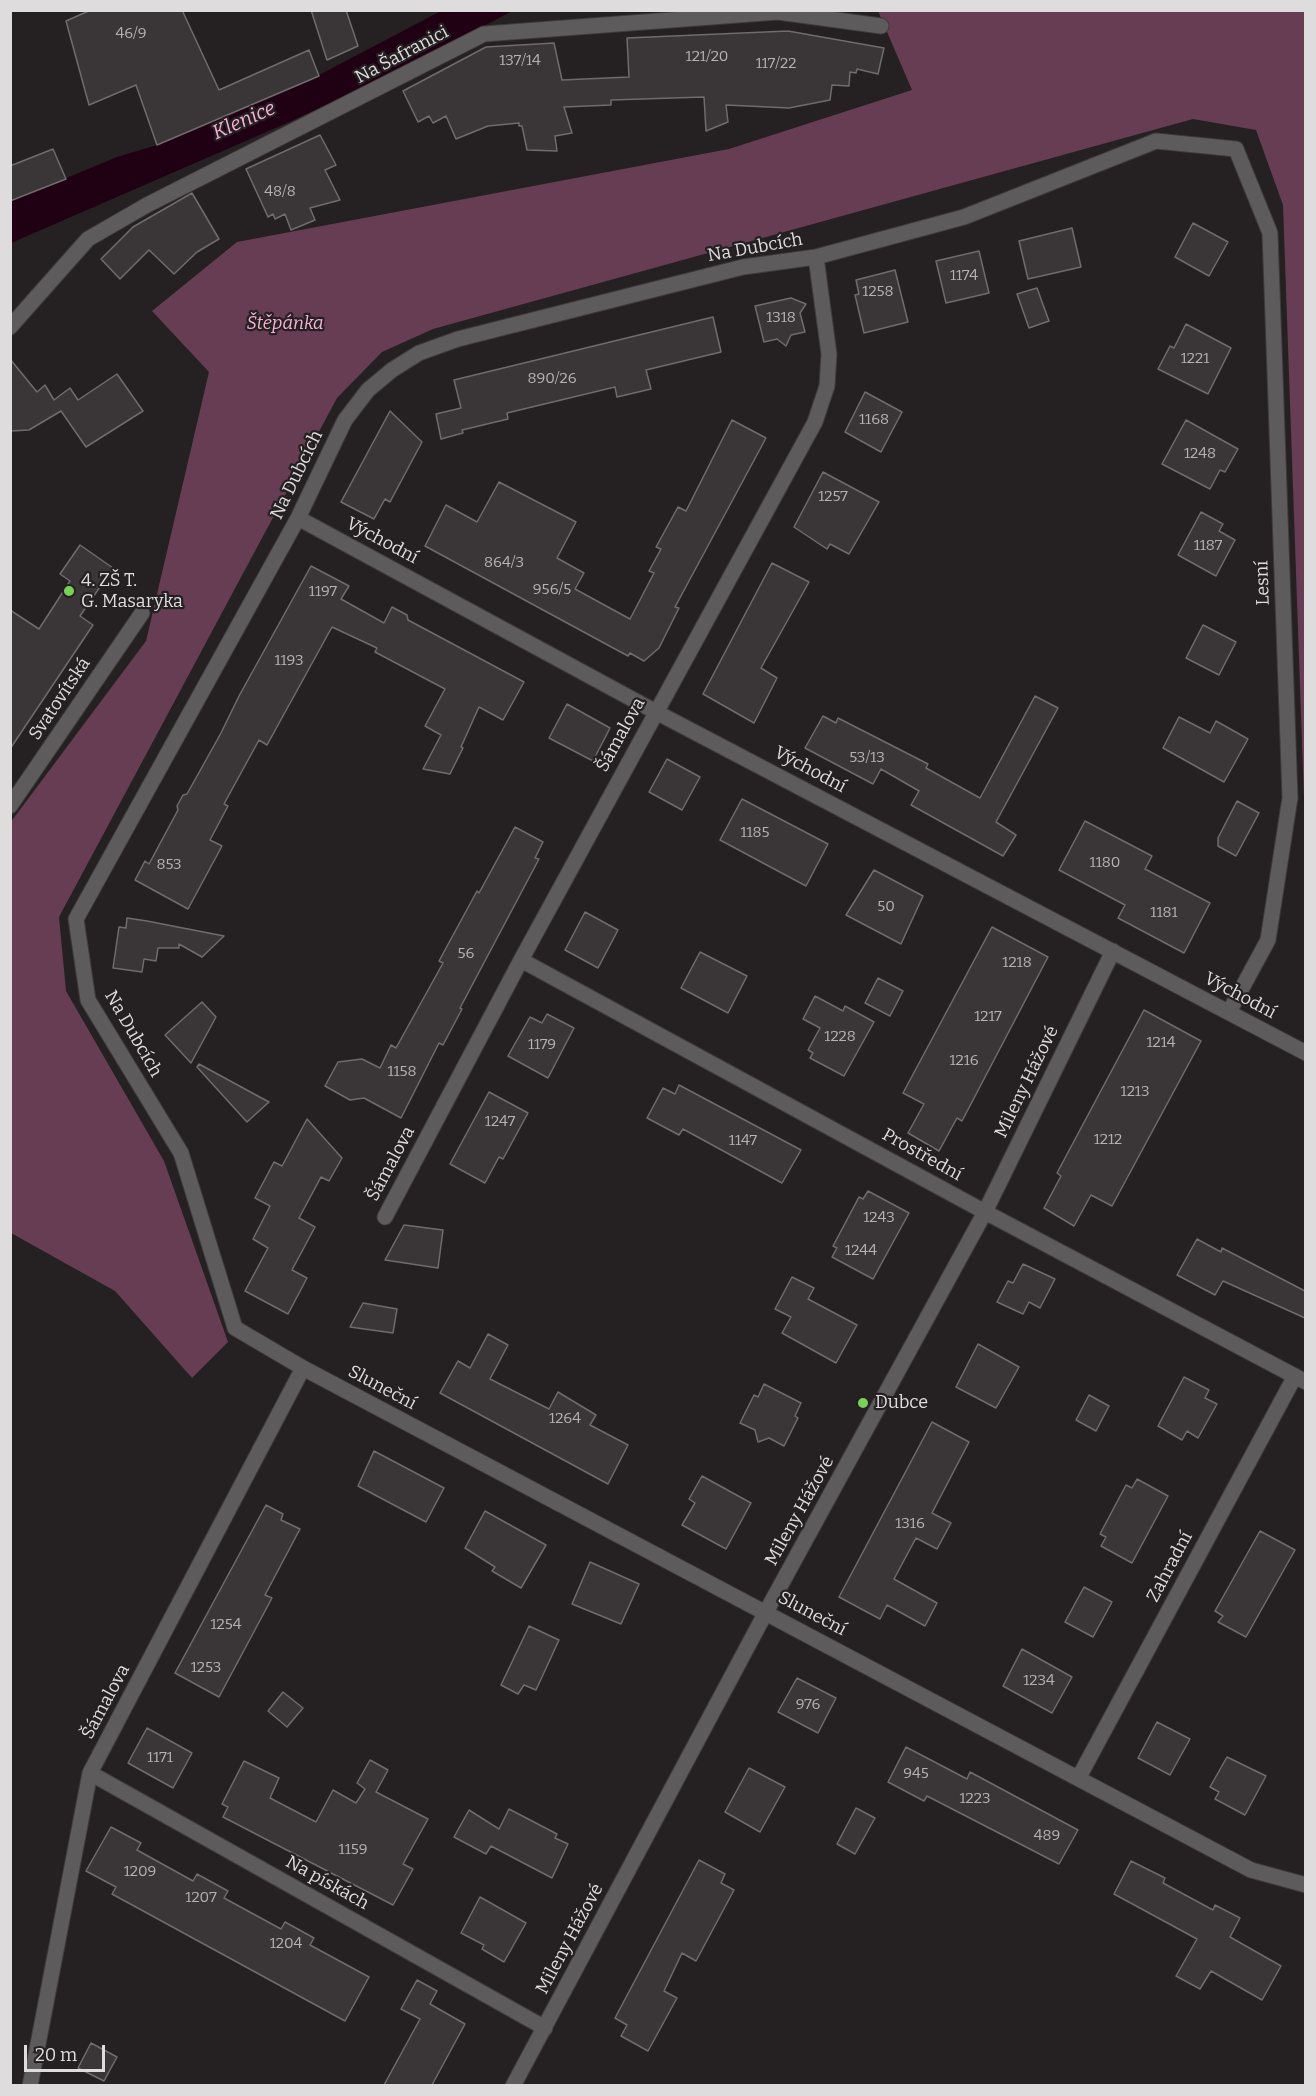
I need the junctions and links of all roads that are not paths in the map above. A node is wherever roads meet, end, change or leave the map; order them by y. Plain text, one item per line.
1 (881, 26) dead end
2 (1236, 148) joint
3 (816, 257) junction
4 (10, 327) edge
5 (298, 518) junction
6 (142, 613) dead end
7 (656, 712) junction
8 (10, 806) edge
9 (1113, 951) junction
10 (521, 960) junction
11 (1229, 1012) junction
12 (1305, 1053) edge
13 (986, 1212) junction
14 (385, 1217) dead end
15 (303, 1368) junction
16 (1300, 1379) edge
17 (766, 1612) junction
18 (90, 1773) junction
19 (1079, 1777) junction
20 (1305, 1885) edge
21 (545, 2028) junction
22 (30, 2085) edge
23 (513, 2085) edge

1 - 4 street, Na Šafranici
2 - 3 street, Na Dubcích
2 - 11 street, Lesní
3 - 5 street, Na Dubcích
3 - 7 street, Šámalova
5 - 7 street, Východní
5 - 15 street, Na Dubcích
6 - 8 street, Svatovítská
7 - 9 street, Východní
7 - 10 street, Šámalova
9 - 11 street, Východní
9 - 13 street, Mileny Hážové
10 - 13 street, Prostřední
10 - 14 street, Šámalova
11 - 12 street, Východní
13 - 16 street, Prostřední
13 - 17 street, Mileny Hážové
15 - 17 street, Sluneční
15 - 18 street, Šámalova
16 - 19 street, Zahradní
17 - 19 street, Sluneční
17 - 21 street, Mileny Hážové
18 - 21 street, Na pískách
18 - 22 street, Šámalova
19 - 20 street, Sluneční
21 - 23 street, Mileny Hážové

